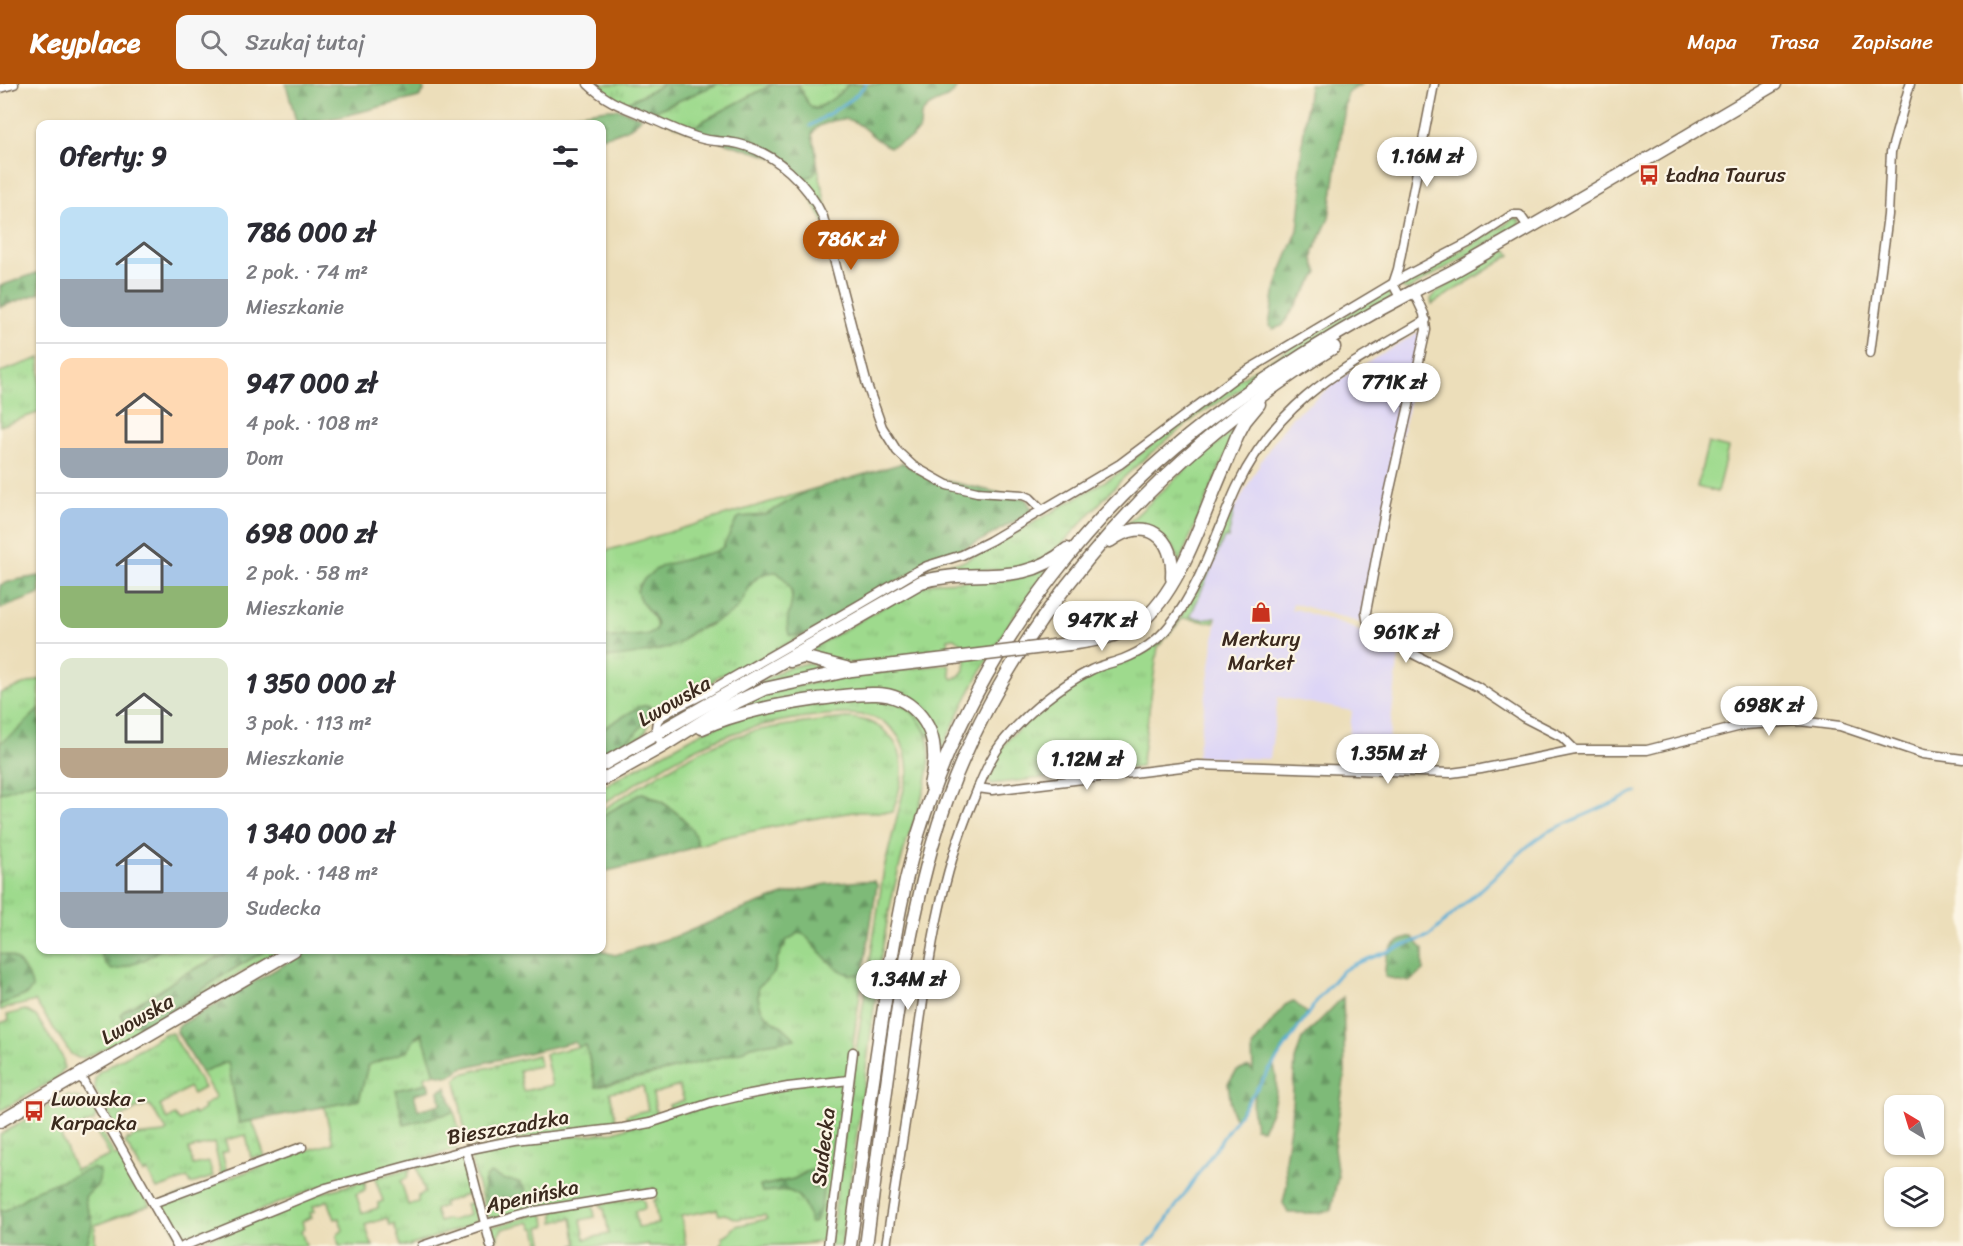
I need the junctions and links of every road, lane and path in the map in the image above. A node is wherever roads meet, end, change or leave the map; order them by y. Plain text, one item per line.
1 (14, 84) edge
2 (588, 84) edge
3 (1434, 84) edge
4 (1775, 84) edge
5 (1910, 84) edge
6 (0, 88) edge
7 (1529, 228) junction
8 (1450, 274) junction
9 (1393, 284) junction
10 (1416, 297) junction
11 (1401, 299) junction
12 (1426, 320) junction
13 (1870, 353) dead end
14 (1272, 389) junction
15 (1042, 510) junction
16 (1091, 528) junction
17 (1088, 560) junction
18 (1172, 583) junction
19 (852, 670) junction
20 (767, 671) junction
21 (657, 733) junction
22 (663, 746) junction
23 (1575, 750) junction
24 (1963, 759) edge
25 (606, 763) edge
26 (606, 778) edge
27 (978, 788) junction
28 (924, 814) junction
29 (287, 954) edge
30 (853, 1052) dead end
31 (80, 1075) junction
32 (849, 1080) junction
33 (0, 1121) edge
34 (302, 1147) dead end
35 (466, 1150) junction
36 (652, 1192) dead end
37 (153, 1203) junction
38 (486, 1224) junction
39 (177, 1246) edge
40 (184, 1246) edge
41 (422, 1246) edge
42 (491, 1246) edge
43 (828, 1246) edge
44 (850, 1246) edge
45 (866, 1246) edge
46 (886, 1246) edge

1 - 6 street
2 - 15 street
3 - 9 street
4 - 7 main road
5 - 13 street
7 - 8 main road
7 - 9 street
8 - 10 main road
8 - 11 main road
9 - 11 street
9 - 15 street
10 - 12 street
10 - 14 main road
11 - 16 main road
12 - 23 street
12 - 27 street
14 - 17 main road
14 - 18 main road
15 - 21 street
16 - 20 main road
16 - 28 main road
17 - 18 main road
17 - 45 main road
18 - 19 main road, bridge
19 - 20 main road
19 - 22 main road
20 - 21 main road, Lwowska
21 - 22 street
21 - 25 main road, Lwowska
22 - 26 main road, Lwowska
22 - 28 main road
23 - 24 street
23 - 27 street
27 - 46 street
28 - 44 main road
29 - 31 main road, Lwowska
30 - 32 street, Sudecka
31 - 33 main road, Lwowska
31 - 37 street
32 - 35 street, Bieszczadzka
32 - 43 street, Sudecka
34 - 37 street
35 - 38 street
35 - 40 street, Bieszczadzka
36 - 38 street, Apenińska
37 - 39 street
38 - 41 street, Apenińska
38 - 42 street

